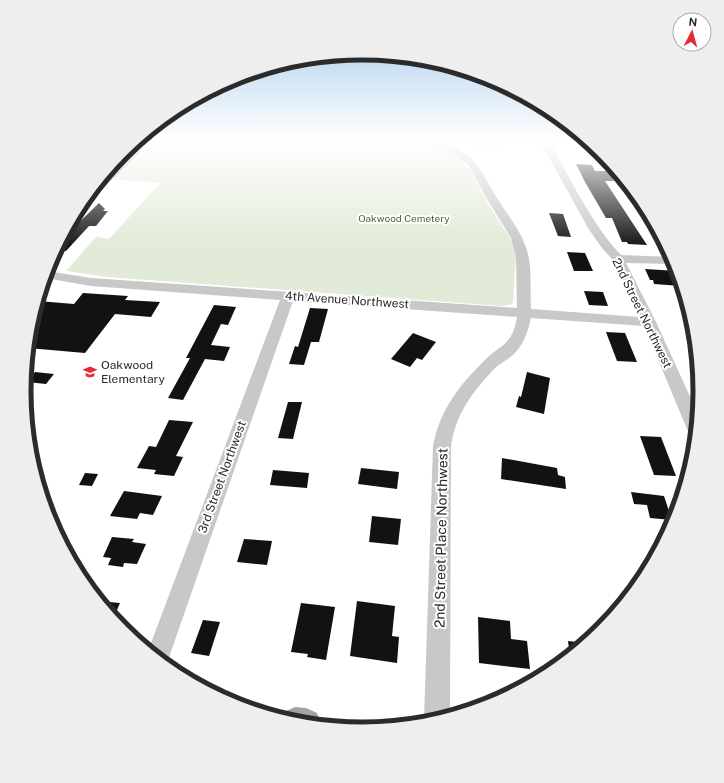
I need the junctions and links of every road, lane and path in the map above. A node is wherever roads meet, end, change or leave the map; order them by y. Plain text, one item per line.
1 (479, 176) edge
2 (564, 176) edge
3 (618, 259) junction
4 (666, 261) edge
5 (52, 276) edge
6 (288, 295) junction
7 (523, 313) junction
8 (649, 322) junction
9 (691, 419) edge
10 (159, 653) edge
11 (437, 714) edge

1 - 7 street
2 - 3 street, 2nd Street Northwest
3 - 4 street
3 - 8 street, 2nd Street Northwest
5 - 6 street, 4th Avenue Northwest
6 - 7 street, 4th Avenue Northwest
6 - 10 street, 3rd Street Northwest
7 - 8 street, 4th Avenue Northwest
7 - 11 street, 2nd Street Place Northwest
8 - 9 street, 2nd Street Northwest

